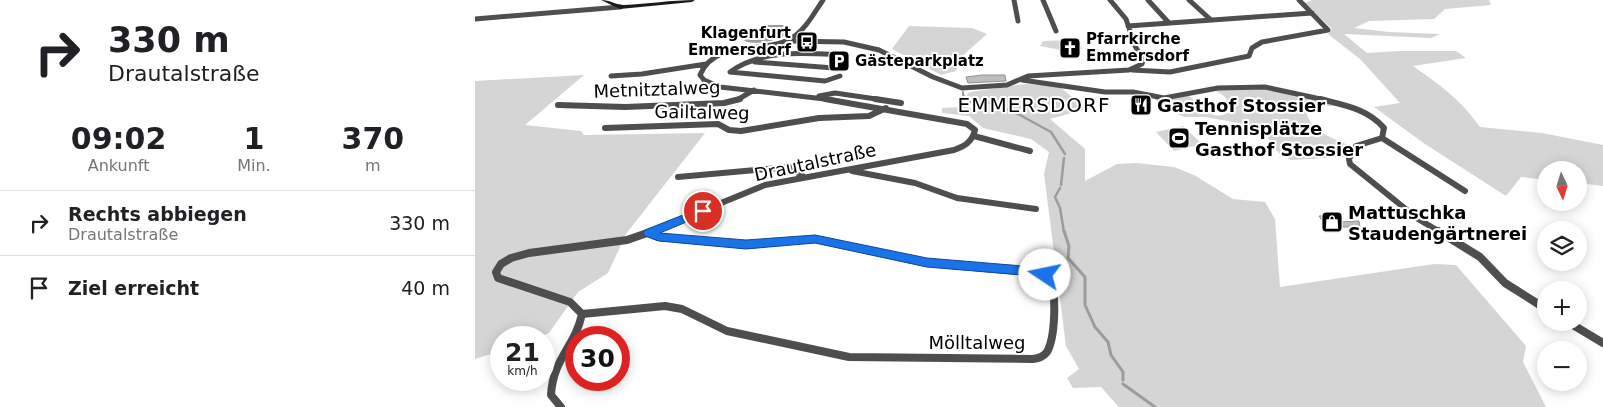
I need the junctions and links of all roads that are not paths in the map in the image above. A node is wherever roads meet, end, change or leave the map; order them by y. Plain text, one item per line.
1 (604, 0) edge
2 (692, 0) edge
3 (823, 0) edge
4 (1014, 0) edge
5 (1043, 0) edge
6 (1110, 0) edge
7 (1120, 0) edge
8 (1148, 0) edge
9 (1189, 0) edge
10 (1299, 0) edge
11 (620, 7) junction
12 (1312, 13) junction
13 (475, 19) edge
14 (1211, 20) junction
15 (1019, 21) dead end
16 (1169, 23) junction
17 (1128, 26) junction
18 (1056, 31) dead end
19 (789, 41) junction
20 (782, 54) junction
21 (750, 62) junction
22 (706, 64) junction
23 (1142, 64) junction
24 (1129, 70) junction
25 (1148, 71) junction
26 (611, 76) dead end
27 (840, 76) dead end
28 (1022, 80) junction
29 (754, 90) junction
30 (813, 96) junction
31 (901, 103) dead end
32 (558, 105) dead end
33 (886, 108) junction
34 (605, 128) dead end
35 (974, 136) junction
36 (1382, 138) junction
37 (1030, 150) dead end
38 (847, 170) junction
39 (678, 177) dead end
40 (804, 177) junction
41 (1465, 191) dead end
42 (1037, 209) dead end
43 (649, 233) junction
44 (1537, 304) edge
45 (582, 314) junction
46 (1584, 331) edge
47 (1603, 342) edge
48 (561, 407) edge

1 - 11 street
2 - 11 street
3 - 19 street
4 - 15 street
5 - 18 street
6 - 7 street
6 - 17 street
8 - 16 street
9 - 14 street
10 - 12 street
11 - 13 street
12 - 14 street
12 - 25 street
14 - 16 street
16 - 17 street
17 - 23 street
19 - 20 street
19 - 22 street
19 - 28 street
20 - 21 street
20 - 21 street
21 - 27 street
22 - 26 street
22 - 29 street
23 - 24 street
23 - 25 street
24 - 25 street
24 - 28 street
28 - 36 street
29 - 30 street
29 - 32 street, Metnitztalweg
30 - 31 street
30 - 33 street
33 - 34 street, Gailtalweg
33 - 35 street
35 - 37 street
35 - 38 street, Drautalstraße
36 - 41 street
36 - 44 street
38 - 40 street, Drautalstraße
38 - 42 street
39 - 40 street
40 - 43 street, Drautalstraße
43 - 45 street, Drautalstraße
43 - 45 street, Mölltalweg
45 - 48 street
46 - 47 street

